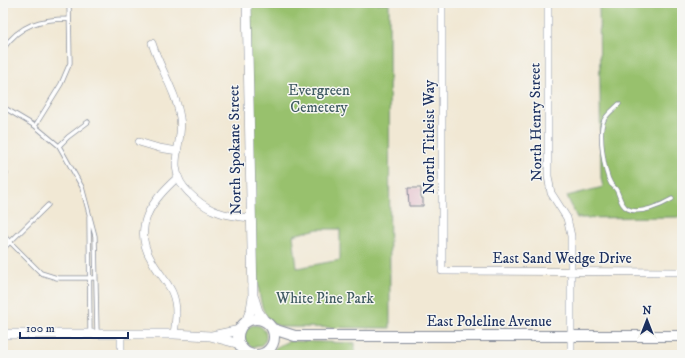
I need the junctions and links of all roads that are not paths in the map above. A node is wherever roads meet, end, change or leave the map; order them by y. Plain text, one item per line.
1 (69, 3) edge
2 (247, 3) edge
3 (442, 3) edge
4 (548, 3) edge
5 (69, 19) junction
6 (152, 43) dead end
7 (3, 48) edge
8 (619, 104) dead end
9 (3, 107) edge
10 (88, 122) dead end
11 (35, 126) junction
12 (139, 142) dead end
13 (59, 146) junction
14 (178, 151) junction
15 (6, 174) dead end
16 (178, 177) junction
17 (3, 180) edge
18 (672, 199) dead end
19 (48, 205) dead end
20 (89, 213) junction
21 (251, 218) junction
22 (3, 235) edge
23 (10, 242) junction
24 (3, 249) edge
25 (442, 271) joint
26 (572, 271) junction
27 (682, 272) edge
28 (89, 278) junction
29 (96, 278) junction
30 (253, 297) junction
31 (265, 321) junction
32 (243, 326) junction
33 (273, 329) junction
34 (3, 334) edge
35 (93, 334) junction
36 (121, 334) junction
37 (174, 334) junction
38 (210, 336) junction
39 (295, 336) junction
40 (571, 336) junction
41 (682, 336) edge
42 (240, 344) junction
43 (258, 353) edge
44 (121, 355) edge
45 (571, 355) edge

1 - 5 lane
2 - 21 street, North Spokane Street
3 - 25 street, North Titleist Way
4 - 26 street, North Henry Street
5 - 7 lane
5 - 11 lane
6 - 14 street
8 - 18 lane
9 - 11 lane
10 - 13 lane
11 - 13 lane
12 - 14 street
13 - 20 lane
14 - 16 street
15 - 17 lane
16 - 21 street
16 - 37 street
19 - 23 lane
20 - 28 lane
20 - 29 lane
21 - 30 street, North Spokane Street
22 - 23 lane
23 - 24 lane
23 - 28 lane
25 - 26 street, East Sand Wedge Drive
26 - 27 street, East Sand Wedge Drive
26 - 40 street, North Henry Street
28 - 29 lane
28 - 35 lane
29 - 35 lane
30 - 31 street, North Spokane Street
30 - 32 street, North Spokane Street
31 - 32 main road
31 - 33 main road
32 - 38 street
32 - 42 main road
33 - 39 main road, East Poleline Avenue
33 - 43 main road
34 - 35 street
35 - 36 street
36 - 37 street
36 - 44 street
37 - 38 street
38 - 42 street
39 - 40 main road, East Poleline Avenue
39 - 43 main road, East Poleline Avenue
40 - 41 main road, East Poleline Avenue
40 - 45 street, North Henry Street
42 - 43 main road

